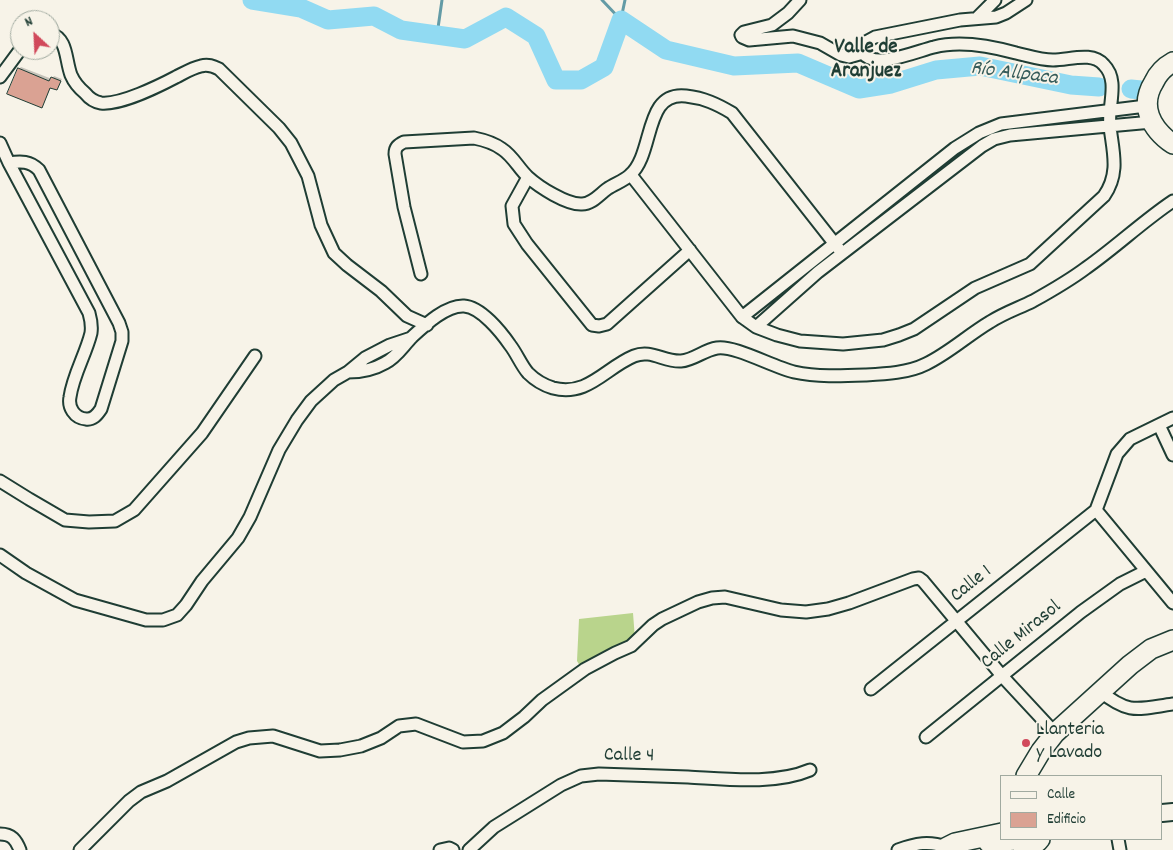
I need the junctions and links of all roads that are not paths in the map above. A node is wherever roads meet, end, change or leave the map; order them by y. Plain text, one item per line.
1 (800, 0) edge
2 (995, 0) edge
3 (1026, 0) edge
4 (978, 18) junction
5 (60, 39) edge
6 (863, 53) junction
7 (13, 60) edge
8 (1173, 62) edge
9 (0, 77) edge
10 (1109, 110) junction
11 (1149, 114) junction
12 (1109, 125) junction
13 (0, 143) edge
14 (1173, 144) edge
15 (8, 163) junction
16 (631, 175) junction
17 (528, 177) junction
18 (1173, 201) edge
19 (835, 243) junction
20 (690, 250) junction
21 (842, 253) junction
22 (421, 274) dead end
23 (742, 317) junction
24 (427, 324) junction
25 (756, 327) junction
26 (255, 356) dead end
27 (1173, 418) edge
28 (1159, 425) junction
29 (1173, 455) edge
30 (0, 481) edge
31 (1096, 510) junction
32 (0, 555) edge
33 (1146, 571) junction
34 (1173, 603) edge
35 (957, 622) junction
36 (1173, 640) edge
37 (1003, 676) junction
38 (871, 689) dead end
39 (1100, 691) junction
40 (1173, 704) edge
41 (1054, 733) junction
42 (926, 737) dead end
43 (810, 770) dead end
44 (1027, 775) edge
45 (0, 834) edge
46 (1000, 838) edge
47 (946, 848) edge
48 (20, 850) edge
49 (80, 850) edge
50 (440, 850) edge
51 (453, 850) edge
52 (469, 850) edge
53 (898, 850) edge

1 - 6 street
2 - 4 street
3 - 4 street
4 - 6 street
5 - 24 street
6 - 10 street
7 - 9 street
8 - 11 main road
10 - 11 street
10 - 12 street
10 - 19 street
11 - 12 street
11 - 14 main road
12 - 21 street
12 - 25 street
13 - 15 street
15 - 15 street
16 - 17 street
16 - 19 street
16 - 20 street
17 - 20 street
17 - 22 street
18 - 24 street
19 - 21 street
19 - 23 street
20 - 23 street
21 - 25 street
23 - 25 street
24 - 32 street
26 - 30 street
27 - 28 street
28 - 29 street
28 - 31 street
31 - 33 street
31 - 35 street, Calle 1
33 - 34 street
33 - 37 street, Calle Mirasol
35 - 37 street
35 - 38 street, Calle 1
35 - 49 street
36 - 39 main road
37 - 41 street
37 - 42 street, Calle Mirasol
39 - 40 street
39 - 41 main road
41 - 44 main road
43 - 52 street, Calle 4
45 - 48 street
46 - 47 main road
47 - 53 street
50 - 51 street

